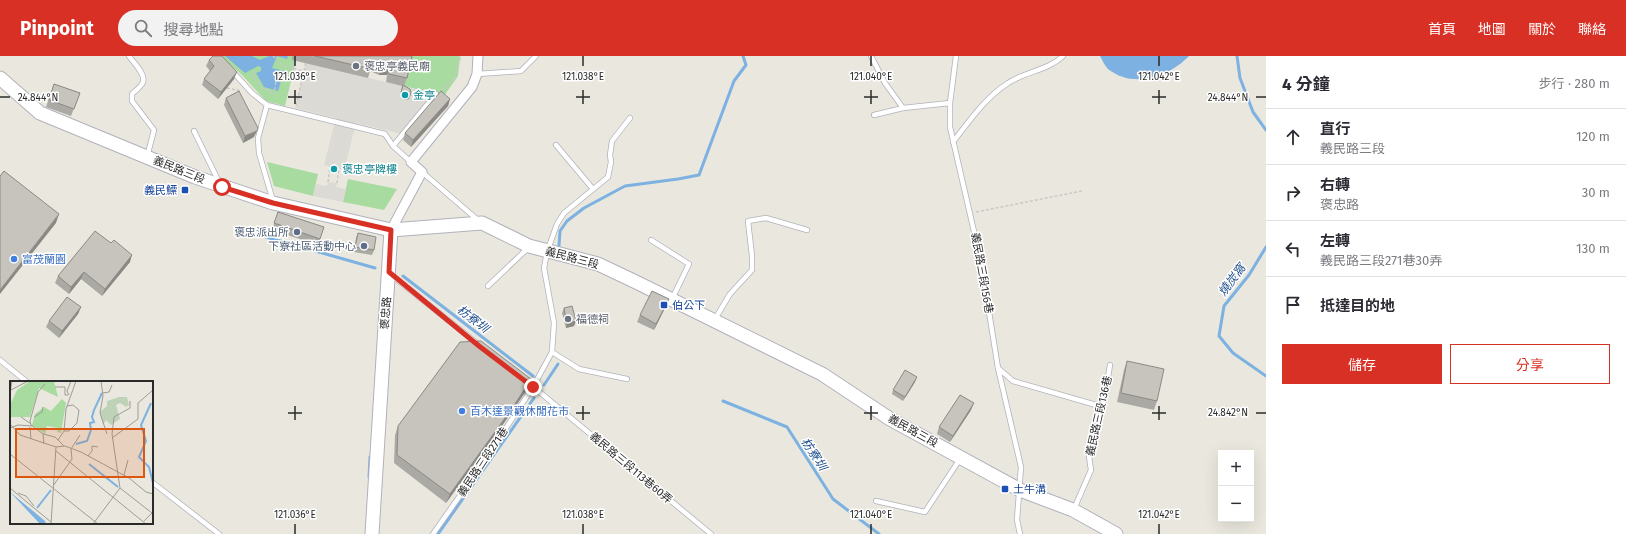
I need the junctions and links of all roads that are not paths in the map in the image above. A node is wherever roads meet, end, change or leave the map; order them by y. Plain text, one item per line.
1 (129, 56) edge
2 (478, 56) edge
3 (536, 56) edge
4 (871, 56) edge
5 (956, 56) edge
6 (1063, 56) edge
7 (231, 70) edge
8 (477, 74) junction
9 (0, 78) edge
10 (436, 94) edge
11 (950, 103) junction
12 (267, 105) junction
13 (903, 108) junction
14 (874, 115) dead end
15 (630, 118) dead end
16 (194, 131) dead end
17 (953, 142) junction
18 (556, 145) dead end
19 (393, 146) junction
20 (147, 157) junction
21 (411, 162) junction
22 (422, 172) junction
23 (222, 187) junction
24 (593, 189) junction
25 (273, 203) junction
26 (482, 223) junction
27 (391, 230) junction
28 (807, 230) dead end
29 (651, 240) dead end
30 (529, 246) junction
31 (547, 252) junction
32 (389, 272) junction
33 (488, 286) dead end
34 (672, 299) junction
35 (714, 320) junction
36 (485, 350) edge
37 (552, 352) junction
38 (0, 360) edge
39 (1110, 365) dead end
40 (998, 368) junction
41 (521, 378) edge
42 (627, 379) dead end
43 (26, 381) edge
44 (533, 387) junction
45 (1103, 407) junction
46 (961, 458) junction
47 (153, 483) edge
48 (1020, 490) junction
49 (876, 501) dead end
50 (1073, 510) junction
51 (219, 534) edge
52 (372, 534) edge
53 (433, 534) edge
54 (710, 534) edge
55 (1020, 534) edge
56 (1116, 534) edge

1 - 20 lane
2 - 8 street
3 - 8 lane
4 - 13 lane
5 - 11 lane, 義民路三段156巷
6 - 17 lane
7 - 12 lane
8 - 21 street
9 - 20 street, 義民路三段
10 - 19 lane
11 - 13 lane
11 - 17 lane, 義民路三段156巷
12 - 19 lane
12 - 25 lane
13 - 14 lane
15 - 24 lane, 義民路三段271巷
16 - 23 lane
17 - 40 lane, 義民路三段156巷
18 - 24 lane
19 - 21 lane
20 - 23 street, 義民路三段
21 - 22 street
22 - 26 lane
22 - 27 street, 褒忠路
23 - 25 street, 義民路三段
24 - 31 lane, 義民路三段271巷
25 - 27 street, 義民路三段
26 - 27 street, 義民路三段
26 - 30 street, 義民路三段
27 - 32 street, 褒忠路
28 - 35 lane
29 - 34 lane
30 - 31 street, 義民路三段
30 - 33 lane
31 - 34 street, 義民路三段
31 - 37 lane, 義民路三段271巷
32 - 36 lane
32 - 52 street, 褒忠路
34 - 35 street, 義民路三段
35 - 46 street, 義民路三段
37 - 42 lane
37 - 44 lane, 義民路三段271巷
38 - 43 lane
39 - 45 lane, 義民路三段136巷
40 - 45 lane
40 - 48 lane, 義民路三段156巷
41 - 44 lane, 義民路三段113巷60弄
44 - 53 lane, 義民路三段271巷
44 - 54 lane, 義民路三段113巷60弄
45 - 50 lane, 義民路三段136巷
46 - 48 street, 義民路三段
46 - 49 lane
47 - 51 lane
48 - 50 street, 義民路三段
48 - 55 lane, 義民路三段156巷
50 - 56 street, 義民路三段

